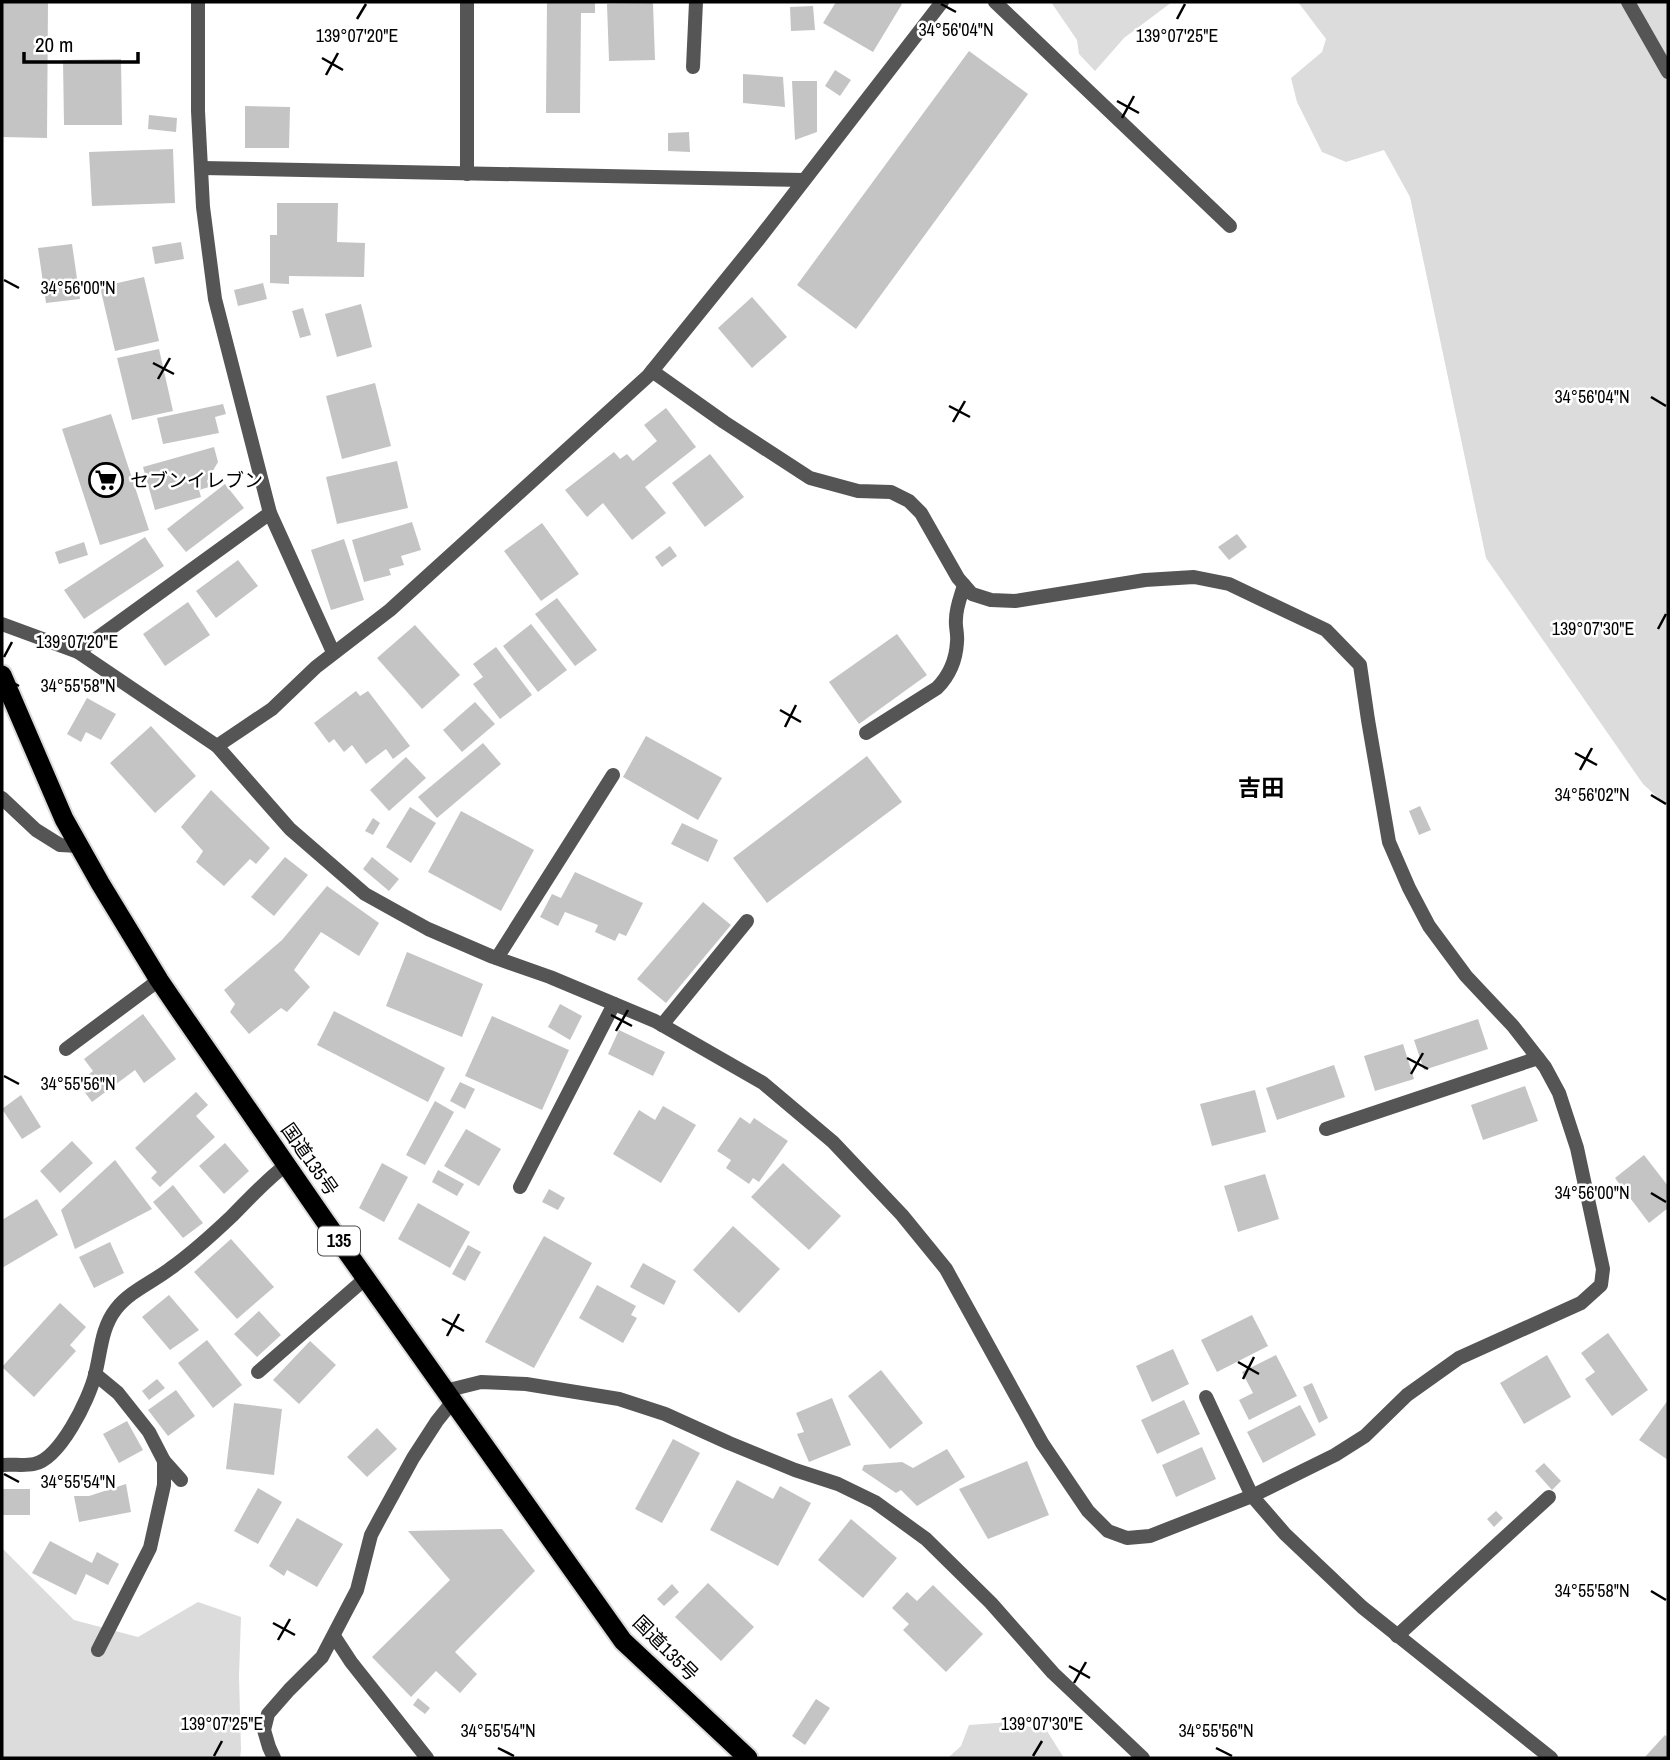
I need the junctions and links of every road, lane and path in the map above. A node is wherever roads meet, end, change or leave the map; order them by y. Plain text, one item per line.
1 (198, 2) edge
2 (467, 2) edge
3 (695, 2) edge
4 (942, 2) edge
5 (995, 2) edge
6 (1628, 2) edge
7 (693, 67) dead end
8 (1668, 72) edge
9 (202, 168) junction
10 (467, 174) junction
11 (804, 180) junction
12 (1230, 226) dead end
13 (652, 371) junction
14 (270, 513) junction
15 (964, 585) junction
16 (2, 624) edge
17 (78, 652) junction
18 (333, 652) junction
19 (2, 675) edge
20 (866, 733) dead end
21 (217, 746) junction
22 (613, 775) dead end
23 (2, 798) edge
24 (79, 846) junction
25 (747, 921) dead end
26 (497, 958) junction
27 (159, 980) junction
28 (614, 1004) junction
29 (662, 1025) junction
30 (66, 1049) dead end
31 (1538, 1058) junction
32 (1326, 1129) dead end
33 (286, 1166) junction
34 (520, 1187) dead end
35 (366, 1278) junction
36 (258, 1372) dead end
37 (95, 1374) junction
38 (449, 1396) junction
39 (1206, 1397) dead end
40 (163, 1461) junction
41 (2, 1465) edge
42 (181, 1480) dead end
43 (1252, 1496) junction
44 (1549, 1497) dead end
45 (334, 1636) junction
46 (1397, 1636) junction
47 (98, 1650) dead end
48 (274, 1758) edge
49 (427, 1758) edge
50 (748, 1758) edge
51 (1143, 1758) edge
52 (1551, 1758) edge

1 - 9 street
2 - 10 street
3 - 7 street
4 - 11 street
5 - 12 street
6 - 8 street
9 - 10 street
9 - 14 street
10 - 11 street
11 - 13 street
13 - 15 street
13 - 18 street
14 - 17 street
14 - 18 street
15 - 20 street
15 - 31 street
16 - 17 street
17 - 21 street
18 - 21 street
19 - 24 highway, 国道135号 / 135
21 - 26 street
22 - 26 street
23 - 24 street
24 - 27 highway, 国道135号 / 135
25 - 29 street
26 - 28 street
27 - 30 street
27 - 33 highway, 国道135号 / 135
28 - 29 street
28 - 34 street
29 - 43 street
31 - 32 street
31 - 43 street
33 - 35 highway, 国道135号 / 135
33 - 37 street
35 - 36 street
35 - 38 highway, 国道135号 / 135
37 - 40 street
37 - 41 street
38 - 45 street
38 - 50 highway, 国道135号 / 135
38 - 51 street
39 - 43 street
40 - 42 street
40 - 47 street
43 - 46 street
44 - 46 street
45 - 48 street
45 - 49 street
46 - 52 street

